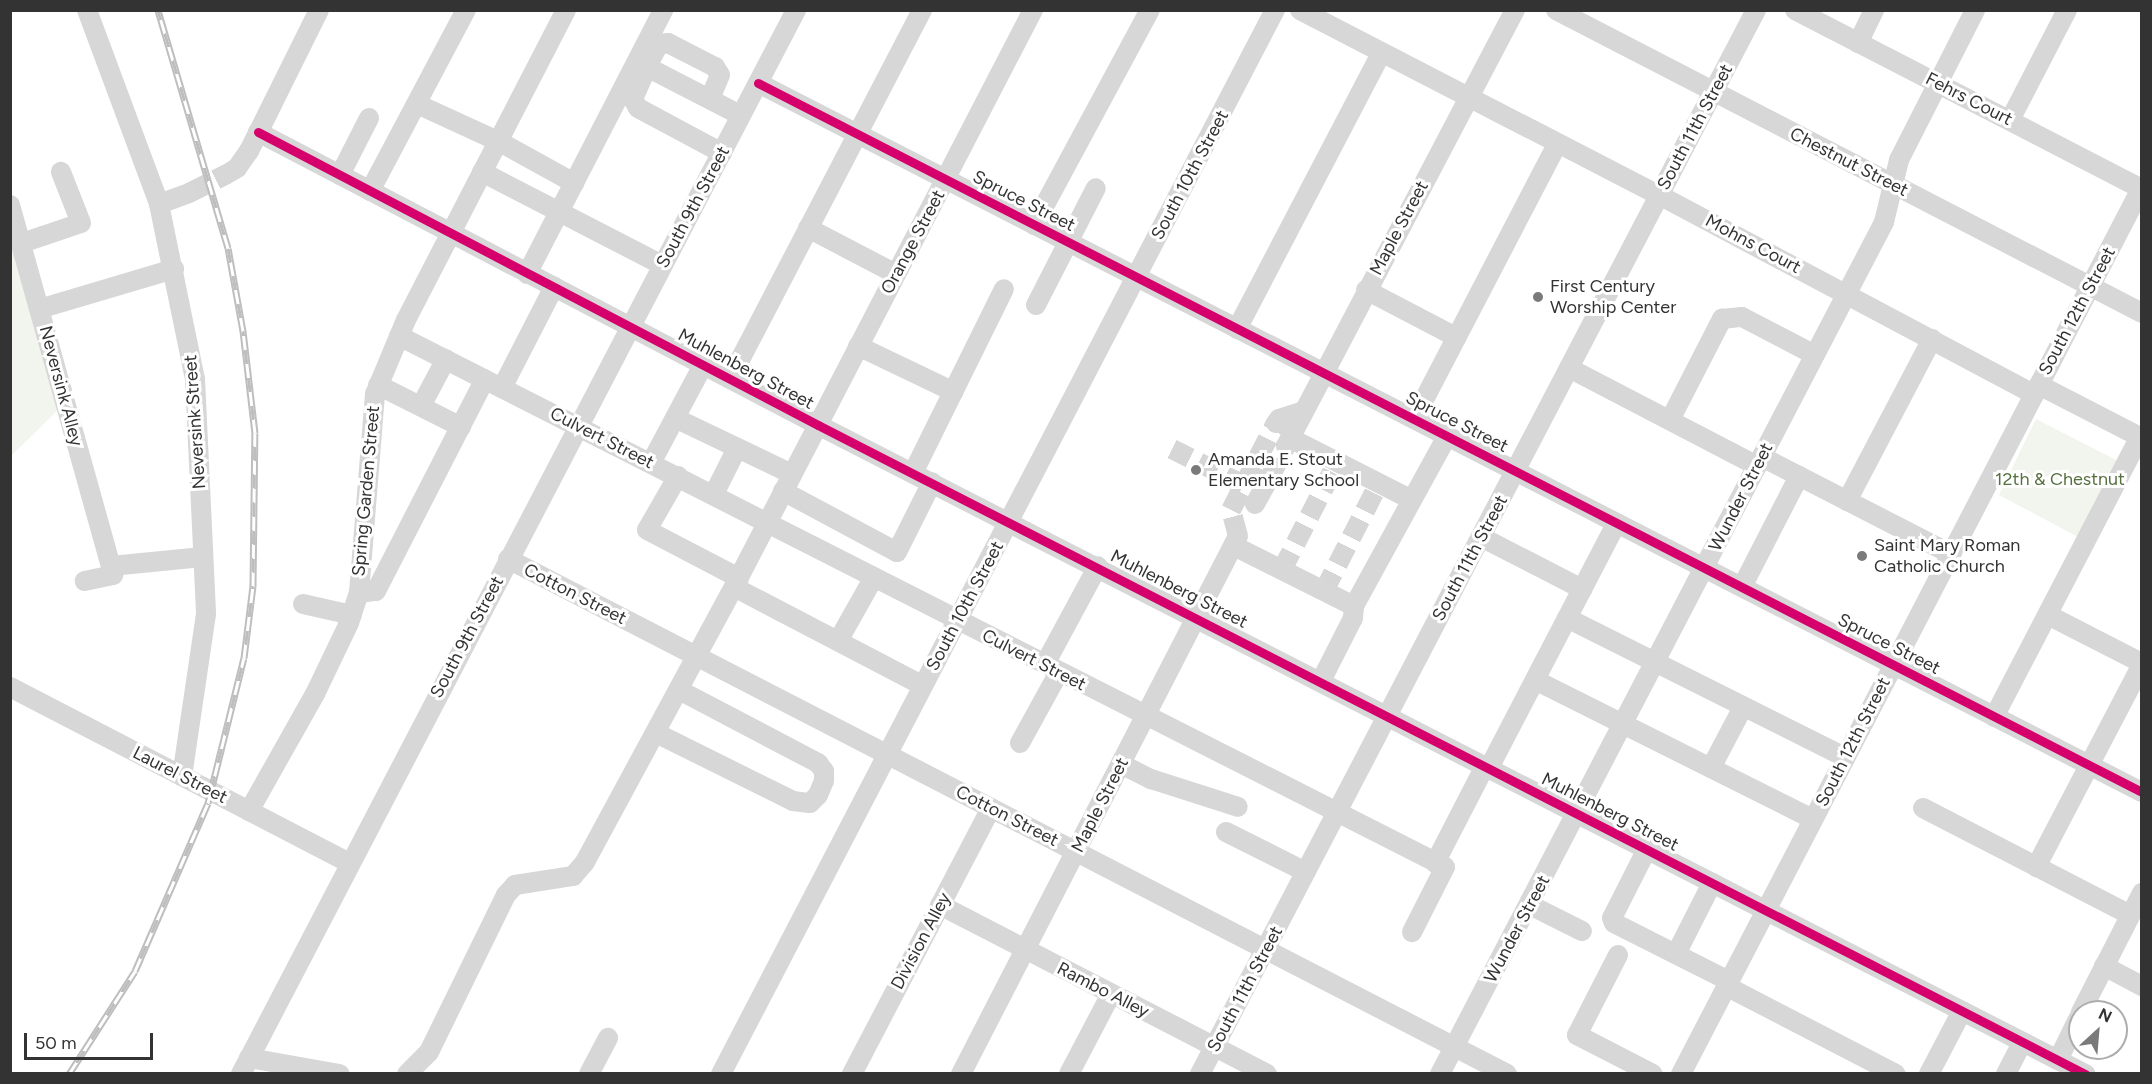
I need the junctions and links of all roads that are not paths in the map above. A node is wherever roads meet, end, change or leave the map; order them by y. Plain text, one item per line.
1 (87, 10) edge
2 (319, 10) edge
3 (466, 10) edge
4 (566, 10) edge
5 (663, 10) edge
6 (796, 10) edge
7 (922, 10) edge
8 (1033, 10) edge
9 (1150, 10) edge
10 (1275, 10) edge
11 (1300, 10) edge
12 (1515, 10) edge
13 (1556, 10) edge
14 (1756, 10) edge
15 (1795, 10) edge
16 (1874, 10) edge
17 (1975, 10) edge
18 (2067, 10) edge
19 (1858, 43) junction
20 (1381, 52) junction
21 (647, 67) junction
22 (758, 83) junction
23 (1938, 84) junction
24 (1714, 92) junction
25 (1467, 98) junction
26 (710, 99) junction
27 (417, 104) junction
28 (740, 115) junction
29 (369, 118) dead end
30 (2010, 120) junction
31 (258, 132) junction
32 (857, 134) junction
33 (498, 141) junction
34 (1557, 144) junction
35 (722, 153) junction
36 (61, 172) dead end
37 (482, 172) junction
38 (227, 174) tunnel mouth
39 (340, 175) junction
40 (945, 180) junction
41 (574, 183) junction
42 (1895, 186) junction
43 (1096, 188) dead end
44 (2141, 188) edge
45 (370, 191) junction
46 (189, 193) tunnel mouth
47 (1659, 195) junction
48 (159, 204) junction
49 (10, 205) edge
50 (559, 212) junction
51 (1034, 225) junction
52 (808, 228) junction
53 (450, 234) junction
54 (21, 243) junction
55 (1069, 243) junction
56 (662, 265) junction
57 (174, 269) junction
58 (527, 274) junction
59 (896, 274) junction
60 (1136, 277) junction
61 (554, 287) junction
62 (2091, 287) junction
63 (1004, 290) dead end
64 (1366, 290) junction
65 (1846, 294) junction
66 (1036, 304) dead end
67 (39, 309) junction
68 (2142, 313) edge
69 (630, 327) junction
70 (1237, 329) junction
71 (399, 336) junction
72 (1456, 337) junction
73 (1932, 339) junction
74 (858, 346) junction
75 (1815, 355) junction
76 (446, 359) junction
77 (703, 365) junction
78 (1569, 368) junction
79 (1324, 372) junction
80 (730, 379) junction
81 (494, 384) junction
82 (378, 385) junction
83 (2036, 389) junction
84 (954, 392) junction
85 (421, 406) junction
86 (675, 418) junction
87 (1414, 418) junction
88 (1670, 420) junction
89 (818, 425) junction
90 (461, 426) junction
91 (577, 426) junction
92 (1447, 436) junction
93 (2141, 438) edge
94 (737, 448) junction
95 (1760, 461) junction
96 (651, 463) junction
97 (1515, 471) junction
98 (914, 473) junction
99 (678, 476) junction
100 (1799, 476) junction
101 (1269, 477) tunnel mouth
102 (932, 482) junction
103 (788, 483) junction
104 (714, 494) junction
105 (1410, 499) junction
106 (1847, 501) junction
107 (1255, 504) tunnel mouth
108 (768, 521) junction
109 (1009, 521) junction
110 (1616, 524) junction
111 (1481, 537) junction
112 (1951, 554) junction
113 (203, 557) junction
114 (508, 559) junction
115 (111, 566) junction
116 (1098, 566) junction
117 (1705, 568) junction
118 (874, 577) junction
119 (85, 581) dead end
120 (736, 582) junction
121 (1742, 587) junction
122 (1582, 589) junction
123 (358, 593) junction
124 (303, 604) dead end
125 (1354, 606) junction
126 (352, 615) junction
127 (2048, 615) junction
128 (1197, 617) junction
129 (1567, 618) junction
130 (957, 620) junction
131 (838, 641) junction
132 (697, 657) junction
133 (1655, 663) junction
134 (2142, 663) edge
135 (1893, 665) junction
136 (1052, 668) junction
137 (1535, 680) junction
138 (1321, 681) junction
139 (923, 686) junction
140 (10, 687) edge
141 (679, 690) junction
142 (1743, 707) junction
143 (1388, 716) junction
144 (1146, 717) junction
145 (1994, 717) junction
146 (1624, 724) junction
147 (656, 732) junction
148 (1020, 743) dead end
149 (887, 754) junction
150 (1845, 758) junction
151 (1121, 764) junction
152 (2089, 765) junction
153 (1487, 767) junction
154 (1711, 768) junction
155 (182, 776) junction
156 (2142, 792) edge
157 (1238, 807) dead end
158 (991, 808) junction
159 (1923, 808) dead end
160 (249, 811) junction
161 (1577, 813) junction
162 (1336, 815) junction
163 (1813, 819) junction
164 (1226, 832) dead end
165 (1647, 849) junction
166 (1076, 852) junction
167 (1435, 862) junction
168 (349, 863) junction
169 (2036, 867) junction
170 (1306, 872) junction
171 (1712, 883) junction
172 (2142, 893) edge
173 (940, 905) junction
174 (1530, 905) junction
175 (1766, 910) junction
176 (2130, 915) junction
177 (1582, 931) dead end
178 (1412, 932) dead end
179 (1025, 950) junction
180 (1265, 950) junction
181 (1676, 954) junction
182 (1618, 955) dead end
183 (2104, 966) junction
184 (1728, 984) junction
185 (2142, 986) edge
186 (1111, 994) junction
187 (2087, 1000) edge
188 (1962, 1011) junction
189 (608, 1038) dead end
190 (2068, 1040) edge
191 (2022, 1041) junction
192 (1455, 1046) junction
193 (1215, 1047) junction
194 (2058, 1060) junction
195 (245, 1066) edge
196 (340, 1074) edge
197 (407, 1074) edge
198 (589, 1074) edge
199 (721, 1074) edge
200 (852, 1074) edge
201 (961, 1074) edge
202 (1069, 1074) edge
203 (1200, 1074) edge
204 (1267, 1074) edge
205 (1440, 1074) edge
206 (1507, 1074) edge
207 (1653, 1074) edge
208 (1681, 1074) edge
209 (1896, 1074) edge
210 (1929, 1074) edge
211 (2006, 1074) edge
212 (2085, 1074) edge

1 - 48 street, Neversink Street
2 - 31 street
3 - 27 street
4 - 33 street, Spring Garden Street
5 - 41 street
6 - 22 street, South 9th Street
7 - 32 street
8 - 40 street, Orange Street
9 - 51 street
10 - 60 street, South 10th Street
11 - 20 street, Mohns Court
12 - 25 street, Maple Street
13 - 24 street, Chestnut Street
14 - 24 street, South 11th Street
15 - 19 street, Fehrs Court
16 - 19 street
17 - 23 street, Wunder Street
18 - 30 street
19 - 23 street, Fehrs Court
20 - 25 street, Mohns Court
20 - 70 street
21 - 26 street
21 - 26 street
21 - 35 street
22 - 28 street, South 9th Street
22 - 32 street, Spruce Street
23 - 30 street, Fehrs Court
23 - 42 street, Wunder Street
24 - 42 street, Chestnut Street
24 - 47 street, South 11th Street
25 - 34 street, Mohns Court
25 - 64 street, Maple Street
26 - 28 street
27 - 33 street
27 - 45 street
28 - 35 street, South 9th Street
29 - 39 street
30 - 44 street, Fehrs Court
31 - 38 street
31 - 39 street, Muhlenberg Street
32 - 40 street, Spruce Street
32 - 52 street
33 - 37 street, Spring Garden Street
33 - 41 street
34 - 47 street, Mohns Court
34 - 72 street
35 - 56 street, South 9th Street
36 - 54 street
37 - 50 street
37 - 53 street, Spring Garden Street
39 - 45 street, Muhlenberg Street
40 - 51 street, Spruce Street
40 - 59 street, Orange Street
41 - 50 street
42 - 62 street, Chestnut Street
42 - 65 street, Wunder Street
43 - 55 street
44 - 62 street, South 12th Street
45 - 53 street, Muhlenberg Street
46 - 48 street
47 - 65 street, Mohns Court
47 - 78 street, South 11th Street
48 - 57 street, Neversink Street
49 - 54 street, Neversink Alley
50 - 56 street
50 - 58 street
51 - 55 street, Spruce Street
52 - 59 street
52 - 80 street
53 - 58 street, Muhlenberg Street
53 - 71 street, Spring Garden Street
54 - 67 street, Neversink Alley
55 - 60 street, Spruce Street
55 - 66 street
56 - 69 street, South 9th Street
57 - 67 street
57 - 113 street, Neversink Street
58 - 61 street, Muhlenberg Street
59 - 74 street, Orange Street
60 - 70 street, Spruce Street
60 - 109 street, South 10th Street
61 - 69 street, Muhlenberg Street
61 - 81 street
62 - 68 street, Chestnut Street
62 - 83 street, South 12th Street
63 - 84 street
64 - 72 street
64 - 79 street, Maple Street
65 - 73 street, Mohns Court
65 - 75 street, Wunder Street
67 - 115 street, Neversink Alley
69 - 77 street, Muhlenberg Street
69 - 91 street, South 9th Street
70 - 79 street, Spruce Street
71 - 76 street, Culvert Street
71 - 82 street, Spring Garden Street
72 - 87 street
73 - 83 street, Mohns Court
73 - 106 street
74 - 84 street
74 - 89 street, Orange Street
75 - 88 street
75 - 95 street, Wunder Street
76 - 81 street, Culvert Street
76 - 85 street
77 - 80 street, Muhlenberg Street
77 - 86 street
78 - 88 street
78 - 97 street, South 11th Street
79 - 87 street, Spruce Street
79 - 105 street, Maple Street
80 - 89 street, Muhlenberg Street
81 - 90 street
81 - 91 street, Culvert Street
82 - 85 street
82 - 123 street, Spring Garden Street
83 - 93 street, Mohns Court
83 - 112 street, South 12th Street
84 - 98 street
85 - 90 street
86 - 94 street
86 - 96 street
87 - 92 street, Spruce Street
88 - 95 street
89 - 98 street, Muhlenberg Street
89 - 103 street, Orange Street
90 - 123 street
91 - 96 street, Culvert Street
91 - 114 street, South 9th Street
92 - 97 street, Spruce Street
92 - 105 street
93 - 127 street
94 - 103 street
94 - 104 street
95 - 100 street
95 - 117 street, Wunder Street
96 - 99 street, Culvert Street
97 - 110 street, Spruce Street
97 - 111 street, South 11th Street
98 - 102 street, Muhlenberg Street
99 - 104 street, Culvert Street
99 - 120 street
100 - 106 street
100 - 121 street
101 - 107 street
102 - 103 street
102 - 109 street, Muhlenberg Street
103 - 108 street, Orange Street
104 - 108 street, Culvert Street
105 - 125 street
106 - 112 street
108 - 118 street, Culvert Street
108 - 120 street, Orange Street
109 - 116 street, Muhlenberg Street
109 - 130 street, South 10th Street
110 - 117 street, Spruce Street
110 - 122 street
111 - 122 street
111 - 143 street, South 11th Street
112 - 135 street, South 12th Street
113 - 115 street
113 - 155 street, Neversink Street
114 - 132 street, Cotton Street
114 - 168 street, South 9th Street
115 - 119 street
116 - 128 street, Muhlenberg Street
116 - 136 street
117 - 121 street, Spruce Street
117 - 133 street, Wunder Street
118 - 130 street, Culvert Street
118 - 131 street
120 - 131 street
120 - 132 street, Orange Street
121 - 135 street, Spruce Street
122 - 129 street
123 - 126 street, Spring Garden Street
124 - 126 street
125 - 128 street, Maple Street
125 - 138 street
126 - 160 street, Spring Garden Street
127 - 134 street
127 - 145 street
128 - 138 street, Muhlenberg Street
128 - 144 street, Maple Street
129 - 133 street
129 - 137 street
130 - 136 street, Culvert Street
130 - 139 street, South 10th Street
131 - 139 street
132 - 141 street, Orange Street
132 - 149 street, Cotton Street
133 - 142 street
133 - 146 street, Wunder Street
134 - 152 street
135 - 145 street, Spruce Street
135 - 150 street, South 12th Street
136 - 144 street, Culvert Street
136 - 148 street
137 - 146 street
137 - 153 street
138 - 143 street, Muhlenberg Street
139 - 149 street, South 10th Street
140 - 155 street, Laurel Street
141 - 147 street, Orange Street
141 - 147 street
142 - 150 street
142 - 154 street
143 - 153 street, Muhlenberg Street
143 - 162 street, South 11th Street
144 - 151 street, Maple Street
144 - 162 street, Culvert Street
145 - 152 street, Spruce Street
146 - 154 street
146 - 161 street, Wunder Street
147 - 197 street, Orange Street
149 - 158 street, Cotton Street
149 - 199 street, South 10th Street
150 - 163 street, South 12th Street
151 - 157 street
151 - 166 street, Maple Street
152 - 156 street, Spruce Street
152 - 169 street
153 - 161 street, Muhlenberg Street
153 - 167 street
154 - 163 street
155 - 160 street, Laurel Street
158 - 166 street, Cotton Street
158 - 173 street, Division Alley
159 - 169 street
160 - 168 street, Laurel Street
161 - 165 street, Muhlenberg Street
161 - 174 street, Wunder Street
162 - 167 street, Culvert Street
162 - 170 street, South 11th Street
163 - 175 street, South 12th Street
164 - 170 street
165 - 171 street, Muhlenberg Street
165 - 181 street
166 - 179 street, Maple Street
166 - 180 street, Cotton Street
167 - 178 street
168 - 195 street, South 9th Street
169 - 176 street
170 - 180 street, South 11th Street
171 - 175 street, Muhlenberg Street
171 - 181 street
172 - 176 street
173 - 179 street, Rambo Alley
173 - 200 street, Division Alley
174 - 177 street
174 - 192 street, Wunder Street
175 - 184 street, South 12th Street
175 - 188 street, Muhlenberg Street
176 - 183 street
179 - 186 street, Rambo Alley
179 - 201 street, Maple Street
180 - 192 street, Cotton Street
180 - 193 street, South 11th Street
181 - 184 street
182 - 207 street
183 - 185 street
183 - 187 street
184 - 208 street, South 12th Street
184 - 209 street
186 - 193 street, Rambo Alley
186 - 202 street
188 - 191 street, Muhlenberg Street
188 - 210 street
189 - 198 street
190 - 194 street
191 - 194 street, Muhlenberg Street
191 - 211 street
192 - 205 street, Wunder Street
192 - 206 street, Cotton Street
193 - 203 street, South 11th Street
193 - 204 street, Rambo Alley
194 - 212 street, Muhlenberg Street
195 - 196 street

